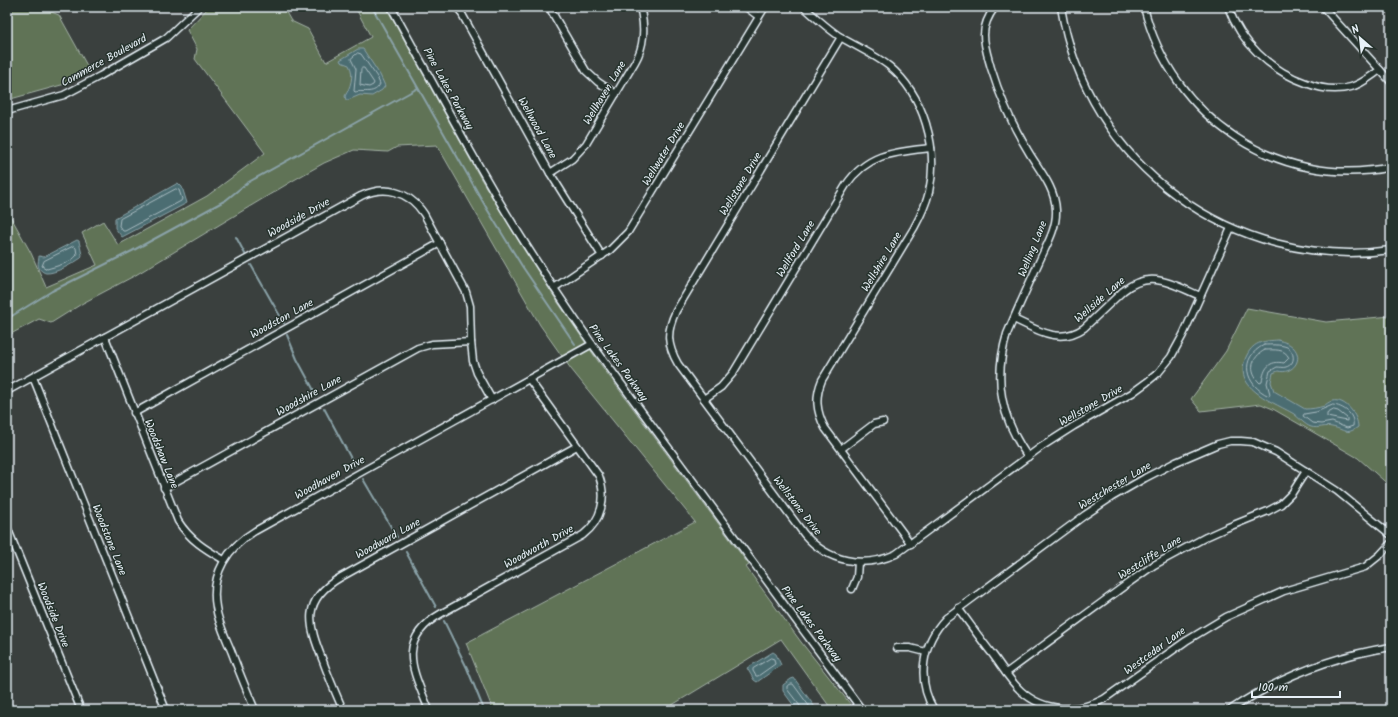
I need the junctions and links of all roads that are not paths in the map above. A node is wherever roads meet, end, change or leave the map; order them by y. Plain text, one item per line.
1 (199, 7) edge
2 (391, 7) edge
3 (458, 7) edge
4 (549, 7) edge
5 (640, 7) edge
6 (746, 7) edge
7 (765, 7) edge
8 (804, 7) edge
9 (995, 7) edge
10 (1061, 7) edge
11 (1144, 7) edge
12 (1228, 7) edge
13 (1323, 7) edge
14 (758, 16) junction
15 (841, 37) junction
16 (1380, 70) junction
17 (1391, 82) edge
18 (616, 94) junction
19 (7, 111) edge
20 (931, 148) junction
21 (1391, 167) edge
22 (550, 173) junction
23 (1231, 228) junction
24 (440, 243) junction
25 (1391, 250) edge
26 (602, 256) junction
27 (554, 288) junction
28 (1200, 296) junction
29 (1014, 319) junction
30 (105, 337) junction
31 (471, 342) junction
32 (592, 344) junction
33 (33, 377) junction
34 (529, 379) junction
35 (7, 391) edge
36 (704, 399) junction
37 (492, 400) junction
38 (134, 413) junction
39 (883, 422) dead end
40 (577, 446) junction
41 (841, 449) junction
42 (1028, 457) junction
43 (1306, 471) junction
44 (164, 488) junction
45 (7, 527) edge
46 (1391, 535) edge
47 (1391, 543) edge
48 (911, 544) junction
49 (224, 560) junction
50 (858, 562) junction
51 (852, 589) dead end
52 (958, 608) junction
53 (1391, 647) edge
54 (897, 648) dead end
55 (926, 652) junction
56 (1006, 673) junction
57 (81, 710) edge
58 (166, 710) edge
59 (255, 710) edge
60 (342, 710) edge
61 (429, 710) edge
62 (862, 710) edge
63 (934, 710) edge
64 (1230, 710) edge

1 - 19 street, Commerce Boulevard
2 - 27 street, Pine Lakes Parkway
3 - 22 street, Wellwood Lane
4 - 18 street
5 - 18 street, Wellhaven Lane
6 - 14 street
7 - 14 street, Wellwater Drive
8 - 15 street, Wellshire Lane
9 - 29 street, Welling Lane
10 - 23 street
11 - 21 street
12 - 16 street
13 - 16 street
14 - 26 street, Wellwater Drive
15 - 20 street, Wellshire Lane
15 - 36 street, Wellstone Drive
16 - 17 street
18 - 22 street, Wellhaven Lane
20 - 36 street, Wellford Lane
20 - 41 street, Wellshire Lane
22 - 26 street, Wellwood Lane
23 - 25 street
23 - 28 street, Wellstone Drive
24 - 30 street, Woodside Drive
24 - 31 street, Woodside Drive
24 - 38 street, Woodston Lane
26 - 27 street, Wellwater Drive
27 - 32 street, Pine Lakes Parkway
28 - 29 street, Wellside Lane
28 - 42 street, Wellstone Drive
29 - 42 street, Welling Lane
30 - 33 street, Woodside Drive
30 - 38 street, Woodshaw Lane
31 - 37 street, Woodside Drive
31 - 44 street, Woodshire Lane
32 - 34 street, Woodhaven Drive
32 - 62 street, Pine Lakes Parkway
33 - 35 street, Woodside Drive
33 - 58 street, Woodstone Lane
34 - 37 street, Woodhaven Drive
34 - 40 street, Woodworth Drive
36 - 50 street, Wellstone Drive
37 - 49 street, Woodhaven Drive
38 - 44 street, Woodshaw Lane
39 - 41 street
40 - 60 street, Woodward Lane
40 - 61 street, Woodworth Drive
41 - 48 street, Wellshire Lane
42 - 48 street, Wellstone Drive
43 - 46 street, Westchester Lane
43 - 52 street, Westchester Lane
43 - 56 street, Westcliffe Lane
44 - 49 street, Woodshaw Lane
45 - 57 street, Woodside Drive
47 - 56 street, Westcedar Lane
48 - 50 street, Wellstone Drive
49 - 59 street, Woodhaven Drive
50 - 51 street
52 - 55 street, Westchester Lane
52 - 56 street, Westcedar Lane
53 - 64 street
54 - 55 street
55 - 63 street, Westchester Lane

